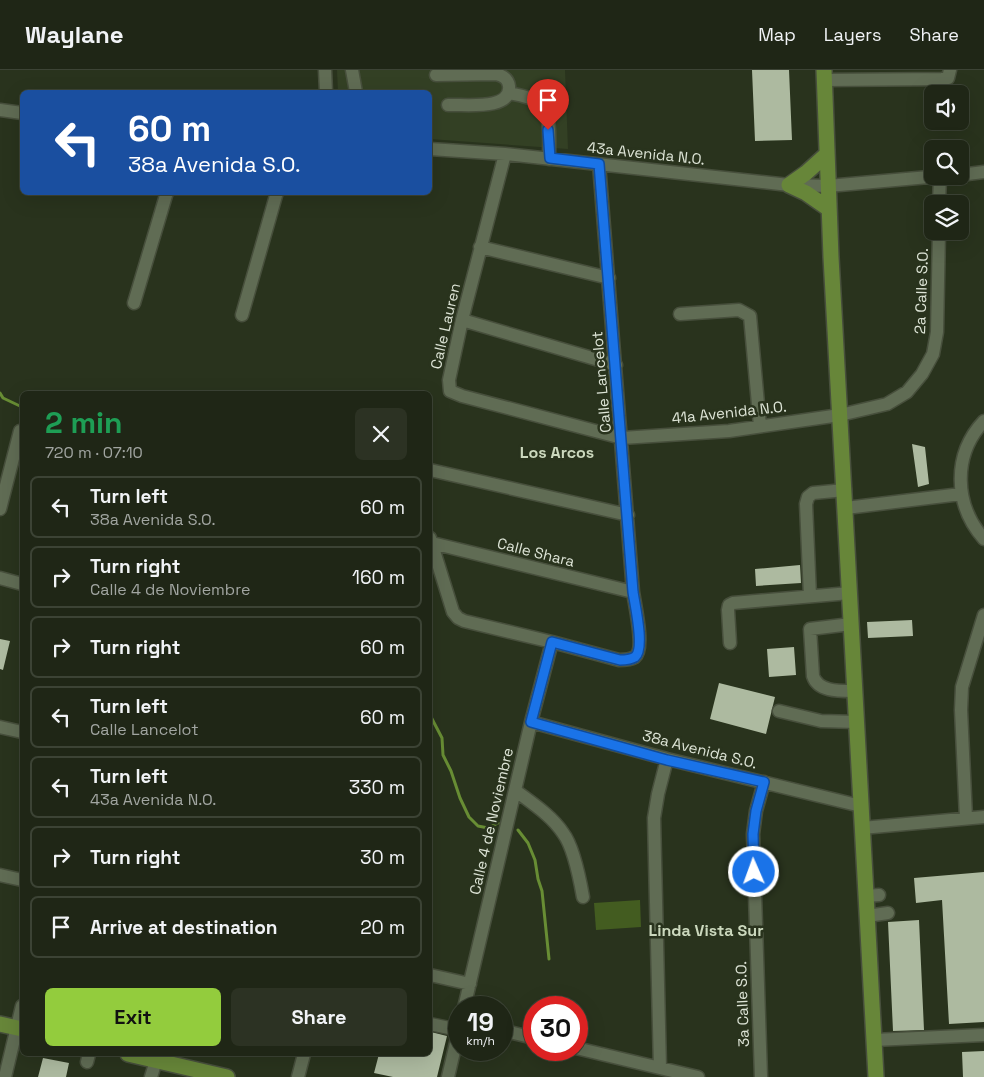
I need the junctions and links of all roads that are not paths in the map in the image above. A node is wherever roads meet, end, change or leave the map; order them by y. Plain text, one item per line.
1 (325, 70) edge
2 (352, 70) edge
3 (950, 70) edge
4 (824, 75) edge
5 (436, 76) dead end
6 (326, 90) edge
7 (356, 90) edge
8 (509, 93) junction
9 (448, 105) dead end
10 (0, 110) edge
11 (20, 113) edge
12 (432, 149) edge
13 (506, 154) junction
14 (827, 154) junction
15 (550, 158) junction
16 (599, 164) junction
17 (984, 172) edge
18 (969, 173) edge
19 (924, 177) edge
20 (789, 185) junction
21 (828, 186) junction
22 (166, 195) edge
23 (276, 195) edge
24 (829, 210) junction
25 (939, 240) edge
26 (480, 247) junction
27 (609, 278) junction
28 (134, 303) dead end
29 (680, 314) dead end
30 (242, 315) dead end
31 (462, 320) junction
32 (616, 365) junction
33 (840, 415) junction
34 (984, 421) edge
35 (760, 426) junction
36 (20, 431) dead end
37 (622, 438) junction
38 (432, 470) edge
39 (845, 490) junction
40 (961, 494) junction
41 (846, 508) junction
42 (0, 509) edge
43 (628, 515) junction
44 (984, 539) edge
45 (432, 540) edge
46 (432, 543) edge
47 (0, 578) edge
48 (20, 583) edge
49 (633, 592) junction
50 (850, 593) junction
51 (810, 596) junction
52 (984, 615) edge
53 (851, 624) junction
54 (552, 642) junction
55 (730, 643) dead end
56 (855, 691) junction
57 (779, 711) dead end
58 (531, 722) junction
59 (857, 722) junction
60 (0, 727) edge
61 (20, 732) edge
62 (667, 760) junction
63 (764, 782) junction
64 (516, 791) junction
65 (861, 806) junction
66 (984, 817) edge
67 (966, 818) junction
68 (862, 828) junction
69 (0, 875) edge
70 (20, 880) edge
71 (584, 897) dead end
72 (888, 914) dead end
73 (867, 916) junction
74 (432, 975) edge
75 (470, 984) junction
76 (467, 996) edge
77 (0, 1024) edge
78 (432, 1024) edge
79 (20, 1028) edge
80 (448, 1028) edge
81 (984, 1035) edge
82 (874, 1040) junction
83 (588, 1051) edge
84 (303, 1056) edge
85 (157, 1057) edge
86 (452, 1061) edge
87 (660, 1068) junction
88 (5, 1077) edge
89 (151, 1077) edge
90 (227, 1077) edge
91 (298, 1077) edge
92 (448, 1077) edge
93 (698, 1077) edge
94 (761, 1077) edge
95 (876, 1077) edge

1 - 6 street
2 - 7 street
3 - 4 street
4 - 14 main road
5 - 8 street
8 - 9 street
8 - 15 street
10 - 11 street
12 - 13 street, 43a Avenida N.O.
13 - 15 street, 43a Avenida N.O.
13 - 26 street, Calle Lauren
14 - 20 main road
14 - 21 main road
15 - 16 street, 43a Avenida N.O.
16 - 20 street, 43a Avenida N.O.
16 - 27 street, Calle Lancelot
17 - 18 street
19 - 21 street, 43a Avenida N.O.
20 - 21 street, 43a Avenida N.O.
20 - 24 main road
21 - 24 main road
22 - 28 street
23 - 30 street
24 - 33 main road
25 - 33 street, 2a Calle S.O.
26 - 27 street
26 - 31 street, Calle Lauren
27 - 32 street, Calle Lancelot
29 - 35 street
31 - 32 street
31 - 37 street, Calle Lauren
32 - 37 street, Calle Lancelot
33 - 35 street, 41a Avenida N.O.
33 - 39 main road
34 - 40 street
35 - 37 street, 41a Avenida N.O.
36 - 42 street
37 - 43 street, Calle Lancelot
38 - 43 street
39 - 41 main road
39 - 51 street
40 - 41 street
40 - 44 street
41 - 50 main road
43 - 49 street, Calle Lancelot
45 - 49 street, Calle Shara
46 - 54 street
47 - 48 street
49 - 54 street, Calle Lancelot
50 - 51 street
50 - 53 main road
51 - 55 street
52 - 67 street
53 - 56 main road
53 - 56 street
54 - 58 street, Calle 4 de Noviembre
56 - 59 main road
57 - 59 street
58 - 62 street, 38a Avenida S.O.
58 - 64 street, Calle 4 de Noviembre
59 - 65 main road
60 - 61 street
62 - 63 street, 38a Avenida S.O.
62 - 87 street
63 - 65 street, 38a Avenida S.O.
63 - 94 street, 3a Calle S.O.
64 - 71 street
64 - 75 street, Calle 4 de Noviembre
65 - 68 main road
66 - 67 street
67 - 68 street
68 - 73 main road
69 - 70 street
72 - 73 street
73 - 82 main road
74 - 75 street
75 - 76 street, Calle 4 de Noviembre
77 - 79 main road
78 - 80 street
79 - 88 street
81 - 82 street
82 - 95 main road
83 - 87 street
84 - 91 street
85 - 89 street
85 - 90 main road
86 - 92 street
87 - 93 street

